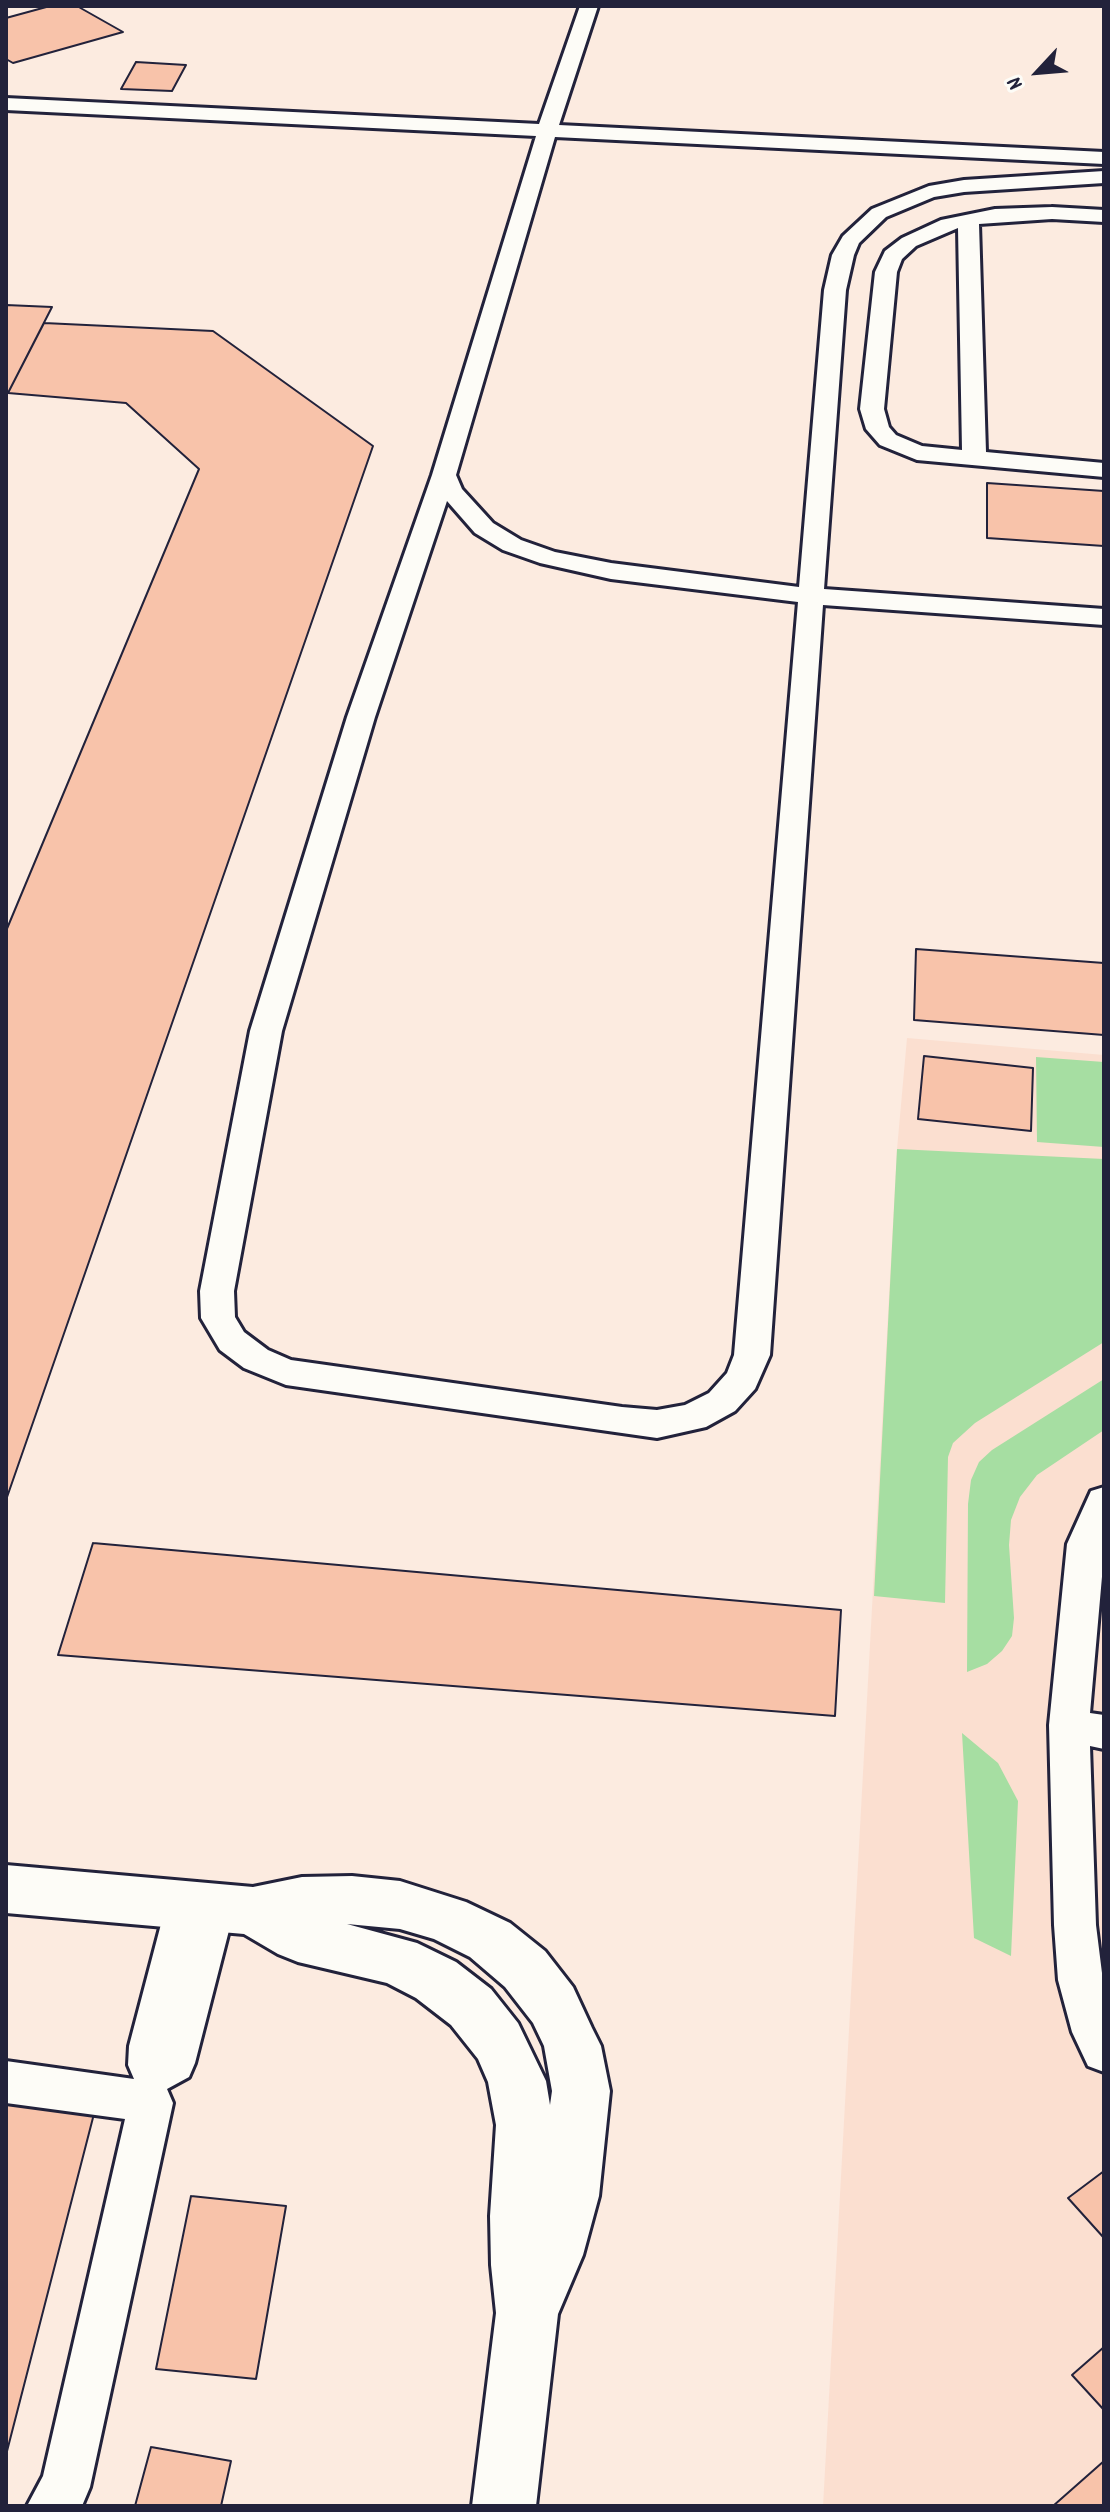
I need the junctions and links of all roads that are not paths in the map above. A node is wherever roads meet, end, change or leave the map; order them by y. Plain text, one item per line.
1 (589, 6) edge
2 (6, 104) edge
3 (547, 131) junction
4 (1104, 158) edge
5 (1104, 177) edge
6 (1104, 216) edge
7 (968, 219) junction
8 (974, 459) junction
9 (1104, 470) edge
10 (444, 475) junction
11 (811, 596) junction
12 (1104, 617) edge
13 (1104, 1501) edge
14 (1086, 1729) edge
15 (6, 1889) edge
16 (218, 1908) junction
17 (1104, 2052) edge
18 (6, 2082) edge
19 (153, 2088) junction
20 (52, 2506) edge
21 (504, 2506) edge

1 - 3 lane
2 - 3 lane
3 - 4 lane
3 - 10 lane
5 - 11 lane
6 - 7 lane
7 - 8 lane
7 - 8 lane
8 - 9 lane
10 - 11 lane
10 - 11 lane
11 - 12 lane
13 - 14 lane
14 - 17 lane
15 - 16 street
16 - 19 lane
16 - 21 street
18 - 19 lane
19 - 20 lane

